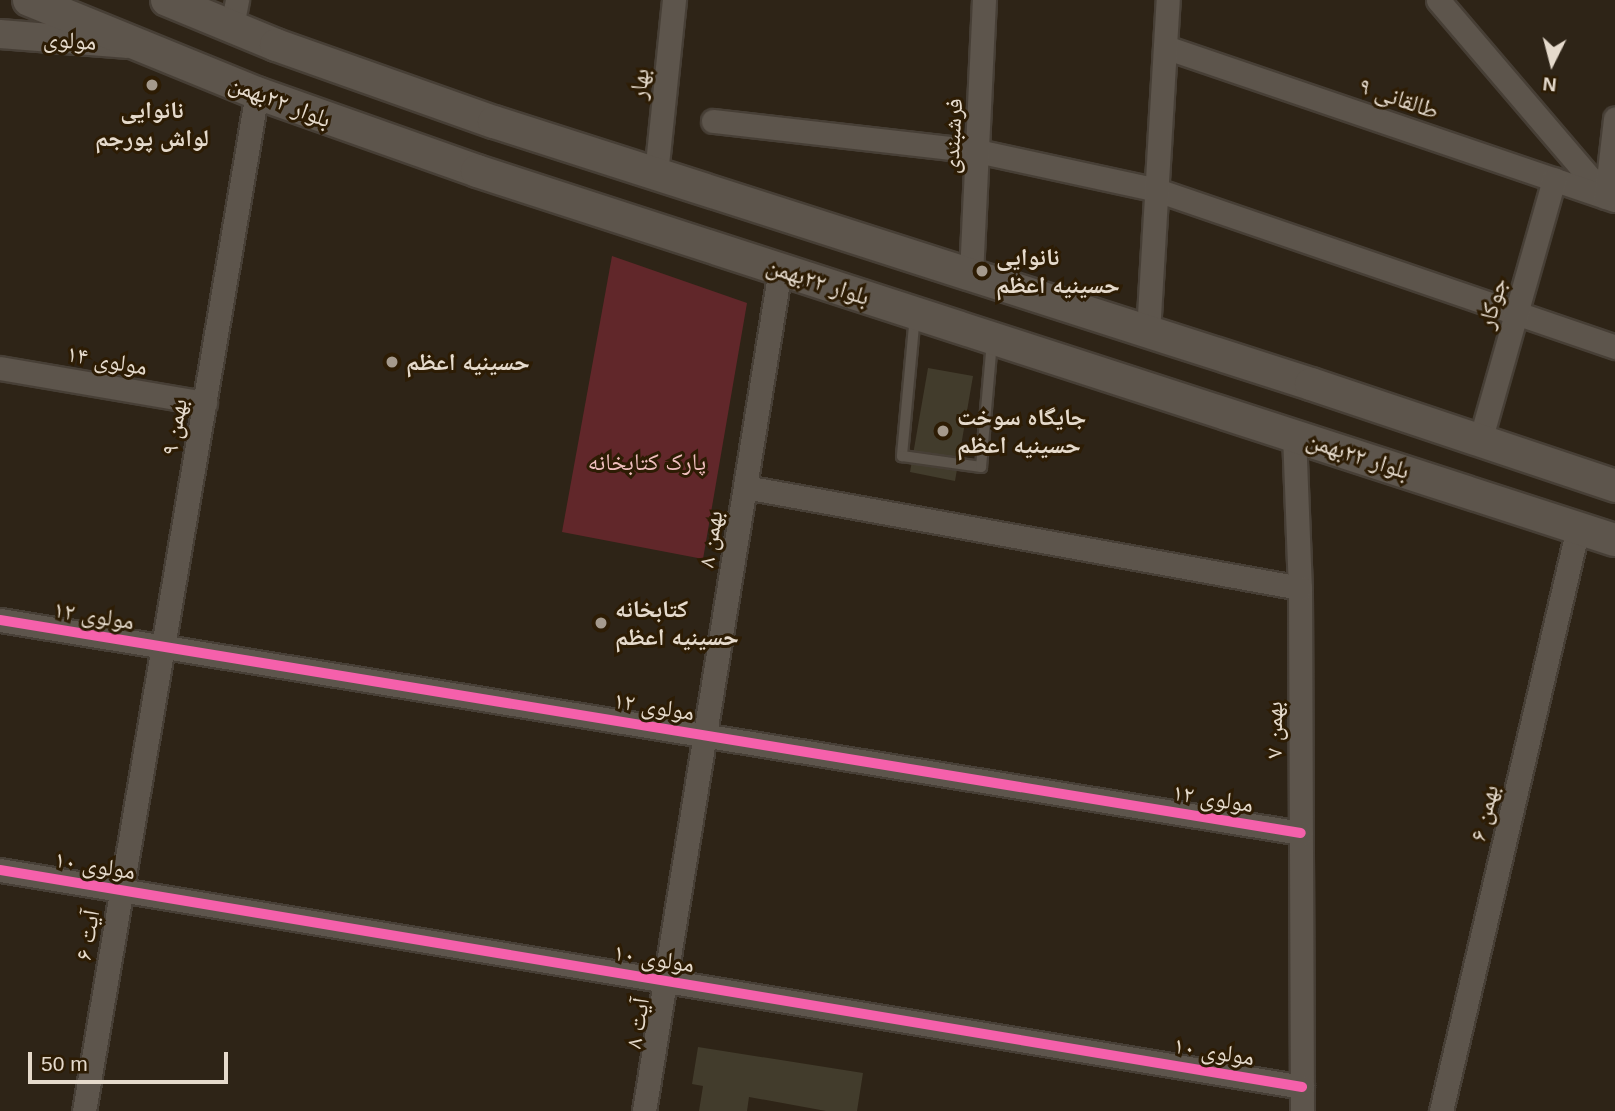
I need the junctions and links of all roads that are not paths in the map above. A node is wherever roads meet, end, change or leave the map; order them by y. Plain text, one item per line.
1 (29, 0) edge
2 (167, 0) edge
3 (674, 0) edge
4 (984, 0) edge
5 (1168, 0) edge
6 (1438, 0) edge
7 (234, 13) edge
8 (0, 34) edge
9 (141, 46) junction
10 (1166, 47) junction
11 (257, 93) junction
12 (1615, 119) edge
13 (713, 121) dead end
14 (520, 131) junction
15 (977, 151) junction
16 (656, 174) junction
17 (1554, 179) junction
18 (513, 183) junction
19 (1157, 190) junction
20 (1610, 198) edge
21 (780, 269) junction
22 (971, 275) junction
23 (915, 312) junction
24 (1516, 314) junction
25 (1148, 332) junction
26 (992, 337) junction
27 (1615, 347) edge
28 (0, 368) edge
29 (1311, 384) junction
30 (205, 403) junction
31 (1294, 434) junction
32 (1480, 441) junction
33 (1615, 486) edge
34 (745, 488) junction
35 (1578, 528) junction
36 (1615, 540) edge
37 (1300, 588) junction
38 (0, 620) edge
39 (163, 647) junction
40 (704, 736) junction
41 (142, 769) joint
42 (1301, 833) junction
43 (685, 858) joint
44 (0, 870) edge
45 (121, 891) junction
46 (665, 981) junction
47 (1302, 1087) junction
48 (83, 1111) edge
49 (644, 1111) edge
50 (1302, 1111) edge
51 (1441, 1111) edge

1 - 9 main road, بلوار ۲۲بهمن
2 - 7 main road, بلوار ۲۲بهمن
3 - 16 street, بهار
4 - 15 street, فرشبندی
5 - 10 street
6 - 20 street
7 - 14 main road, بلوار ۲۲بهمن
8 - 9 street, مولوی
9 - 11 main road, بلوار ۲۲بهمن
10 - 17 street, طالقانی ۹
10 - 19 street
11 - 18 main road, بلوار ۲۲بهمن
11 - 30 street, بهمن ۹
12 - 20 street
13 - 15 street
14 - 16 main road, بلوار ۲۲بهمن
14 - 18 main road
15 - 19 street
15 - 22 street, فرشبندی
16 - 22 main road, بلوار ۲۲بهمن
17 - 20 street, طالقانی ۹
17 - 24 street, جوکار
18 - 21 main road, بلوار ۲۲بهمن
19 - 24 street
19 - 25 street
21 - 23 main road, بلوار ۲۲بهمن
21 - 34 street, بهمن ۸
22 - 25 main road, بلوار ۲۲بهمن
23 - 26 main road, بلوار ۲۲بهمن
23 - 26 lane
24 - 27 street
24 - 32 street, جوکار
25 - 29 main road, بلوار ۲۲بهمن
26 - 31 main road, بلوار ۲۲بهمن
28 - 30 street, مولوی ۱۴
29 - 31 main road
29 - 32 main road, بلوار ۲۲بهمن
30 - 39 street, بهمن ۹
31 - 35 main road, بلوار ۲۲بهمن
31 - 37 street, بهمن ۷
32 - 33 main road, بلوار ۲۲بهمن
34 - 37 street
34 - 40 street, بهمن ۸
35 - 36 main road, بلوار ۲۲بهمن
35 - 51 street, بهمن ۶
37 - 42 street, بهمن ۷
38 - 39 street, مولوی ۱۲
39 - 40 street, مولوی ۱۲
39 - 41 street, بهمن ۹
40 - 42 street, مولوی ۱۲
40 - 43 street, بهمن ۸
41 - 45 street, آیت ۶
42 - 47 street, بهمن ۷
43 - 46 street, آیت ۸
44 - 45 street, مولوی ۱۰
45 - 46 street, مولوی ۱۰
45 - 48 street, آیت ۶
46 - 47 street, مولوی ۱۰
46 - 49 street, آیت ۸
47 - 50 street, بهمن ۷

